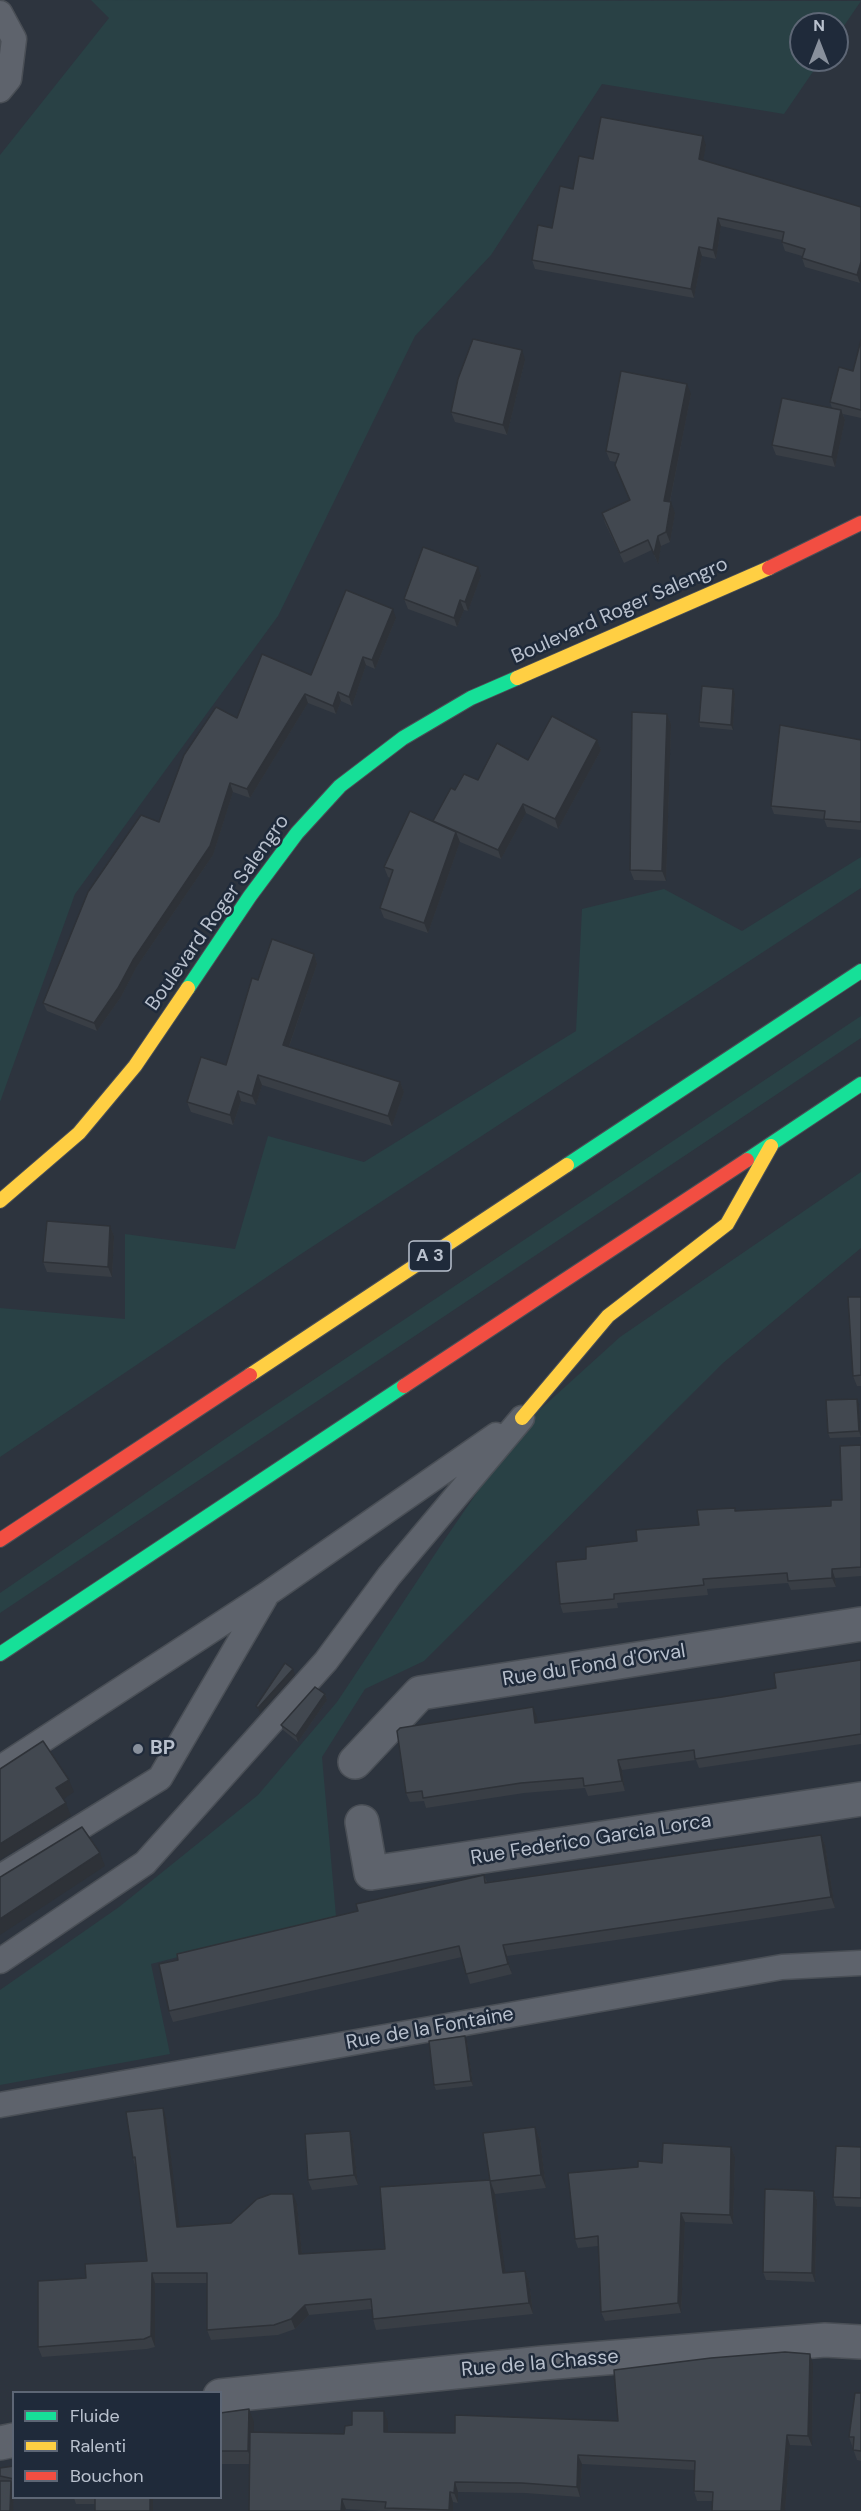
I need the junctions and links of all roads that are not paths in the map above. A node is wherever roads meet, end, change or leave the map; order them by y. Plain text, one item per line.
1 (0, 13) edge
2 (0, 90) edge
3 (861, 523) edge
4 (861, 971) edge
5 (861, 1084) edge
6 (775, 1141) junction
7 (0, 1201) edge
8 (522, 1418) junction
9 (0, 1540) edge
10 (267, 1594) junction
11 (861, 1624) edge
12 (0, 1654) edge
13 (355, 1762) dead end
14 (0, 1768) edge
15 (861, 1799) edge
16 (362, 1822) dead end
17 (0, 1877) edge
18 (0, 1960) edge
19 (861, 1963) edge
20 (0, 2105) edge
21 (861, 2342) edge
22 (222, 2396) edge

1 - 2 lane
3 - 7 main road, Boulevard Roger Salengro
4 - 9 main road, A 3
5 - 6 main road
6 - 8 main road
6 - 12 main road
8 - 10 lane
8 - 18 lane
10 - 14 lane
10 - 17 lane
11 - 13 street, Rue du Fond d'Orval
15 - 16 street, Rue Federico Garcia Lorca
19 - 20 lane, Rue de la Fontaine
21 - 22 street, Rue de la Chasse

